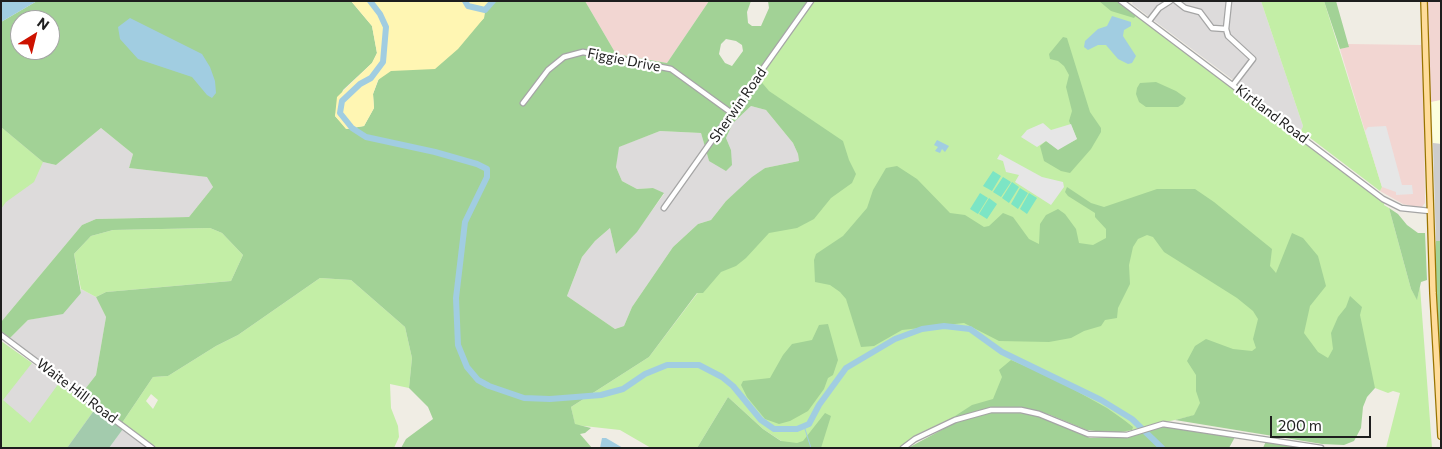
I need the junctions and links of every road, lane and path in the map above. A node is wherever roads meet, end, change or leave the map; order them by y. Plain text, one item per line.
1 (811, 1) edge
2 (1121, 1) edge
3 (1170, 1) edge
4 (1176, 1) edge
5 (1229, 1) edge
6 (1424, 1) edge
7 (1149, 21) junction
8 (1226, 29) junction
9 (1233, 84) junction
10 (523, 103) dead end
11 (733, 114) junction
12 (664, 208) dead end
13 (1430, 211) junction
14 (1, 335) edge
15 (1441, 436) edge
16 (152, 448) edge
17 (903, 448) edge
18 (1321, 448) edge

1 - 11 street, Sherwin Road
2 - 7 street, Kirtland Road
3 - 7 street
4 - 8 street
5 - 8 street
6 - 13 main road
7 - 9 street, Kirtland Road
8 - 9 street
9 - 13 street, Kirtland Road
10 - 11 street, Figgie Drive
11 - 12 street, Sherwin Road
13 - 15 main road
14 - 16 street, Waite Hill Road
17 - 18 street

